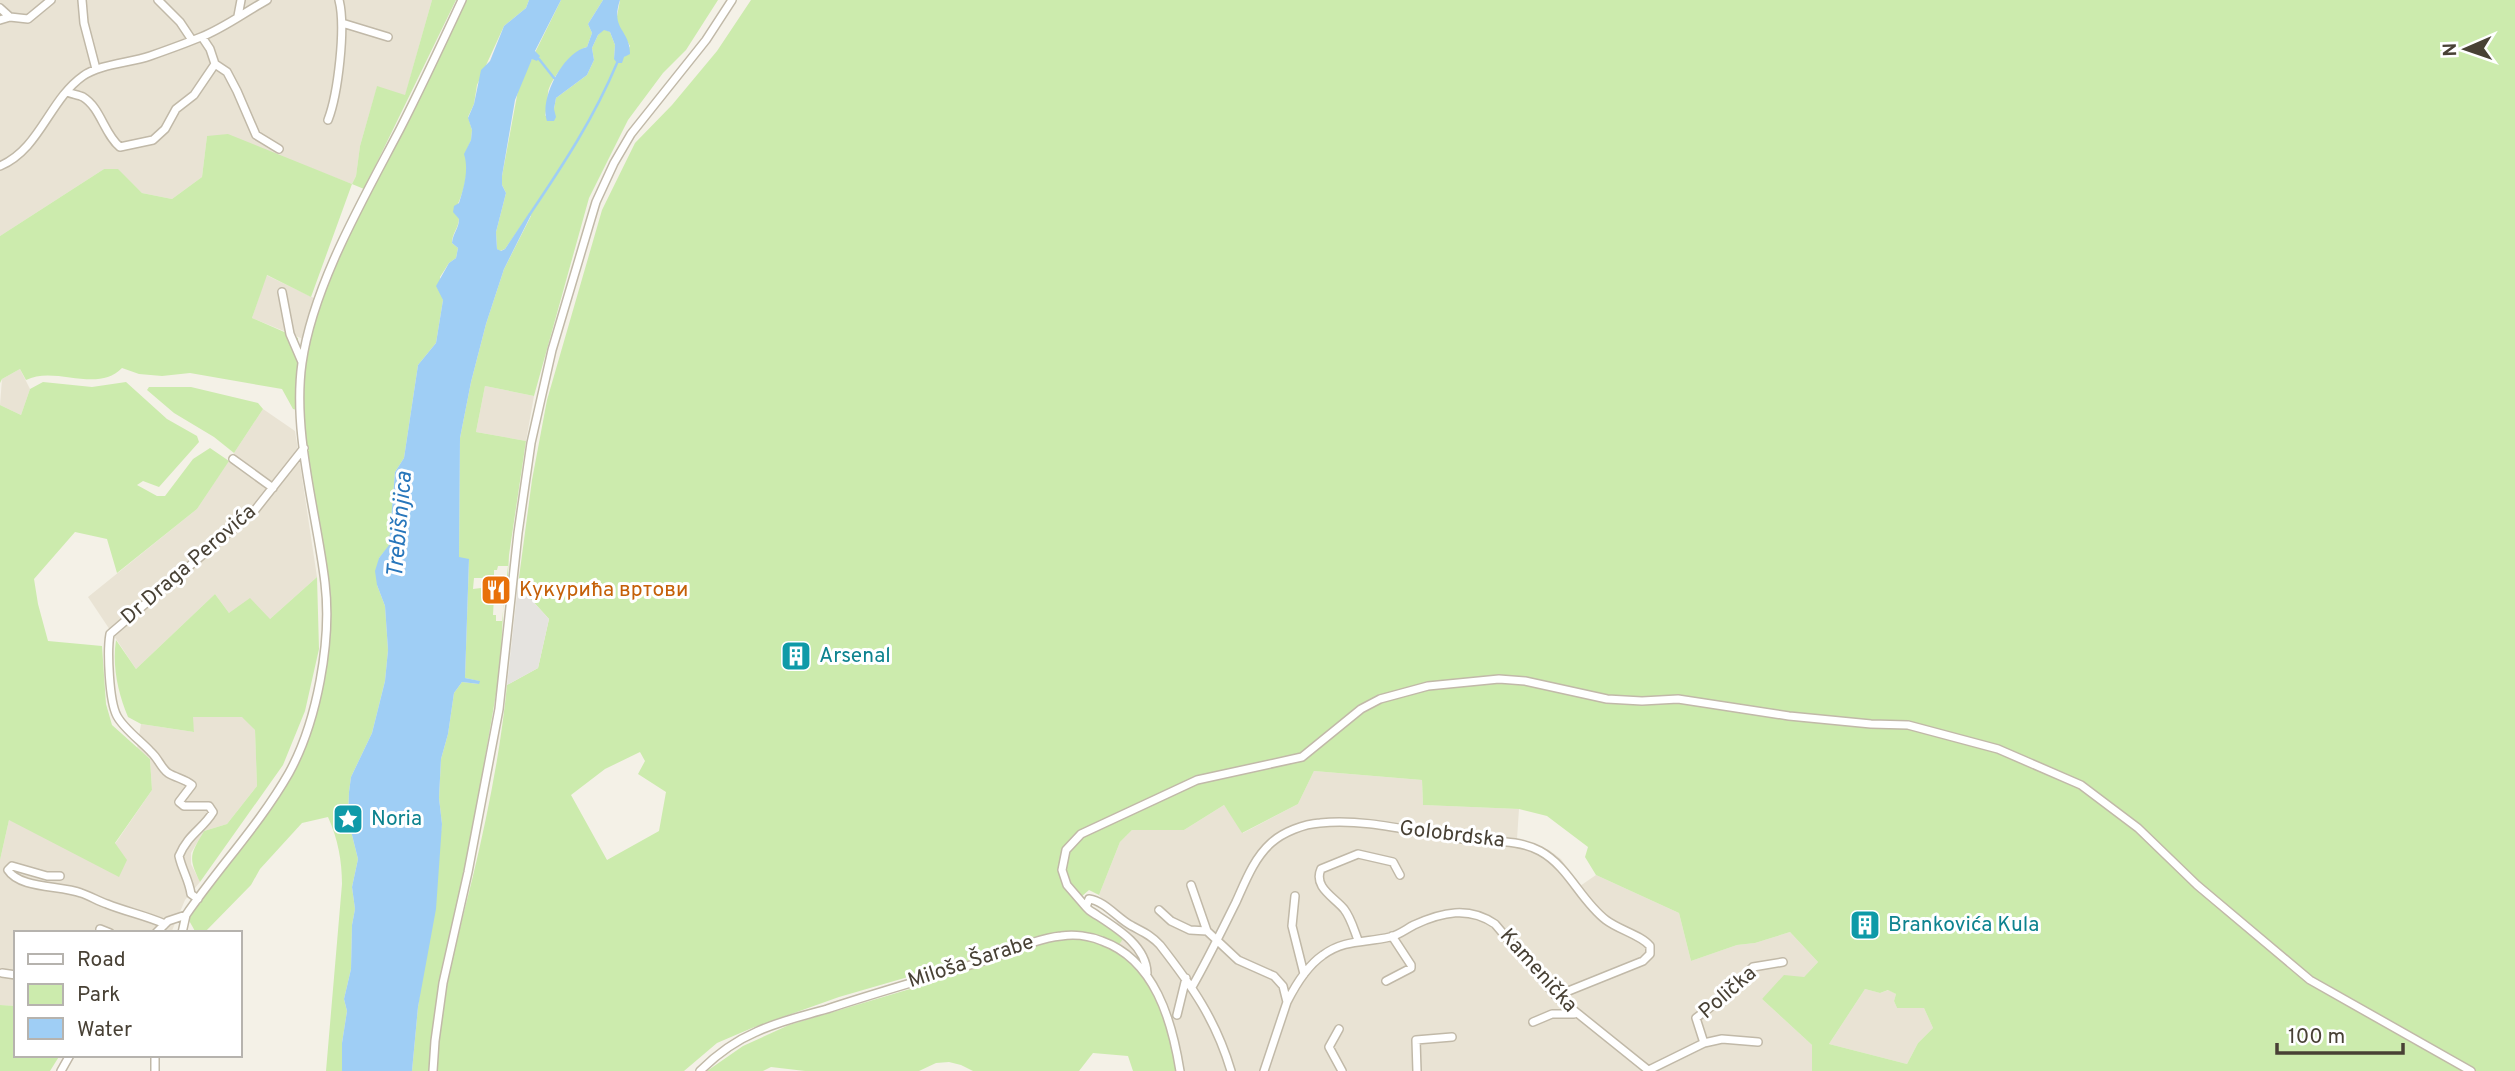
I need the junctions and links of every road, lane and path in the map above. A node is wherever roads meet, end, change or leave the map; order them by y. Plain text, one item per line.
1 (51, 0) edge
2 (82, 0) edge
3 (158, 0) edge
4 (241, 0) edge
5 (267, 0) edge
6 (339, 0) edge
7 (462, 0) edge
8 (733, 0) edge
9 (0, 8) edge
10 (238, 16) junction
11 (10, 18) junction
12 (0, 20) edge
13 (341, 23) junction
14 (202, 37) junction
15 (388, 37) dead end
16 (192, 40) junction
17 (215, 64) junction
18 (96, 69) junction
19 (67, 92) junction
20 (328, 120) dead end
21 (279, 149) dead end
22 (0, 166) edge
23 (282, 292) dead end
24 (302, 362) junction
25 (304, 448) junction
26 (233, 459) dead end
27 (273, 488) junction
28 (1401, 875) dead end
29 (60, 876) dead end
30 (1192, 885) dead end
31 (1295, 896) dead end
32 (198, 899) junction
33 (1086, 907) junction
34 (1159, 911) dead end
35 (186, 915) junction
36 (164, 924) junction
37 (100, 929) dead end
38 (105, 931) edge
39 (158, 931) edge
40 (182, 931) edge
41 (1207, 931) junction
42 (1392, 936) junction
43 (1217, 939) junction
44 (1358, 940) junction
45 (1783, 962) dead end
46 (2, 973) dead end
47 (1147, 973) junction
48 (1304, 974) junction
49 (14, 975) edge
50 (1186, 978) junction
51 (1386, 981) dead end
52 (1192, 987) junction
53 (1556, 996) junction
54 (1287, 1002) junction
55 (1575, 1014) junction
56 (1177, 1015) dead end
57 (1533, 1022) dead end
58 (1339, 1029) dead end
59 (1452, 1037) dead end
60 (1758, 1042) dead end
61 (1704, 1043) junction
62 (433, 1071) edge
63 (700, 1071) edge
64 (1180, 1071) edge
65 (1231, 1071) edge
66 (1264, 1071) edge
67 (1342, 1071) edge
68 (1416, 1071) edge
69 (1647, 1071) edge
70 (2471, 1071) edge

1 - 11 street
2 - 18 street
3 - 16 street
4 - 10 street
5 - 10 street
6 - 13 street
7 - 24 street
8 - 62 street
9 - 11 street
10 - 14 street
11 - 12 street
13 - 15 street
13 - 20 street
14 - 16 street
14 - 17 street
16 - 18 street
17 - 19 street
17 - 21 street
18 - 19 street
19 - 22 street
23 - 24 street
24 - 25 street
25 - 27 street, Dr Draga Perovića
25 - 32 street
26 - 27 street
27 - 32 street, Dr Draga Perovića
28 - 44 street
29 - 36 street
30 - 41 street
31 - 48 street
32 - 35 street
33 - 47 street
33 - 50 street
33 - 70 street
34 - 41 street
35 - 36 street
35 - 40 street
36 - 39 street
37 - 38 street
41 - 43 street
42 - 44 street, Kamenička
42 - 51 street
42 - 53 street, Kamenička
43 - 52 street, Golobrdska
43 - 53 street, Golobrdska
43 - 54 street
44 - 48 street, Kamenička
45 - 61 street, Polička
46 - 49 street
47 - 63 street, Miloša Šarabe
47 - 64 street, Miloša Šarabe
48 - 54 street, Kamenička
50 - 52 street
50 - 56 street
52 - 65 street
53 - 55 street, Kamenička
54 - 66 street, Kamenička
55 - 57 street
55 - 69 street, Kamenička
58 - 67 street
59 - 68 street
60 - 61 street, Polička
61 - 69 street, Polička

